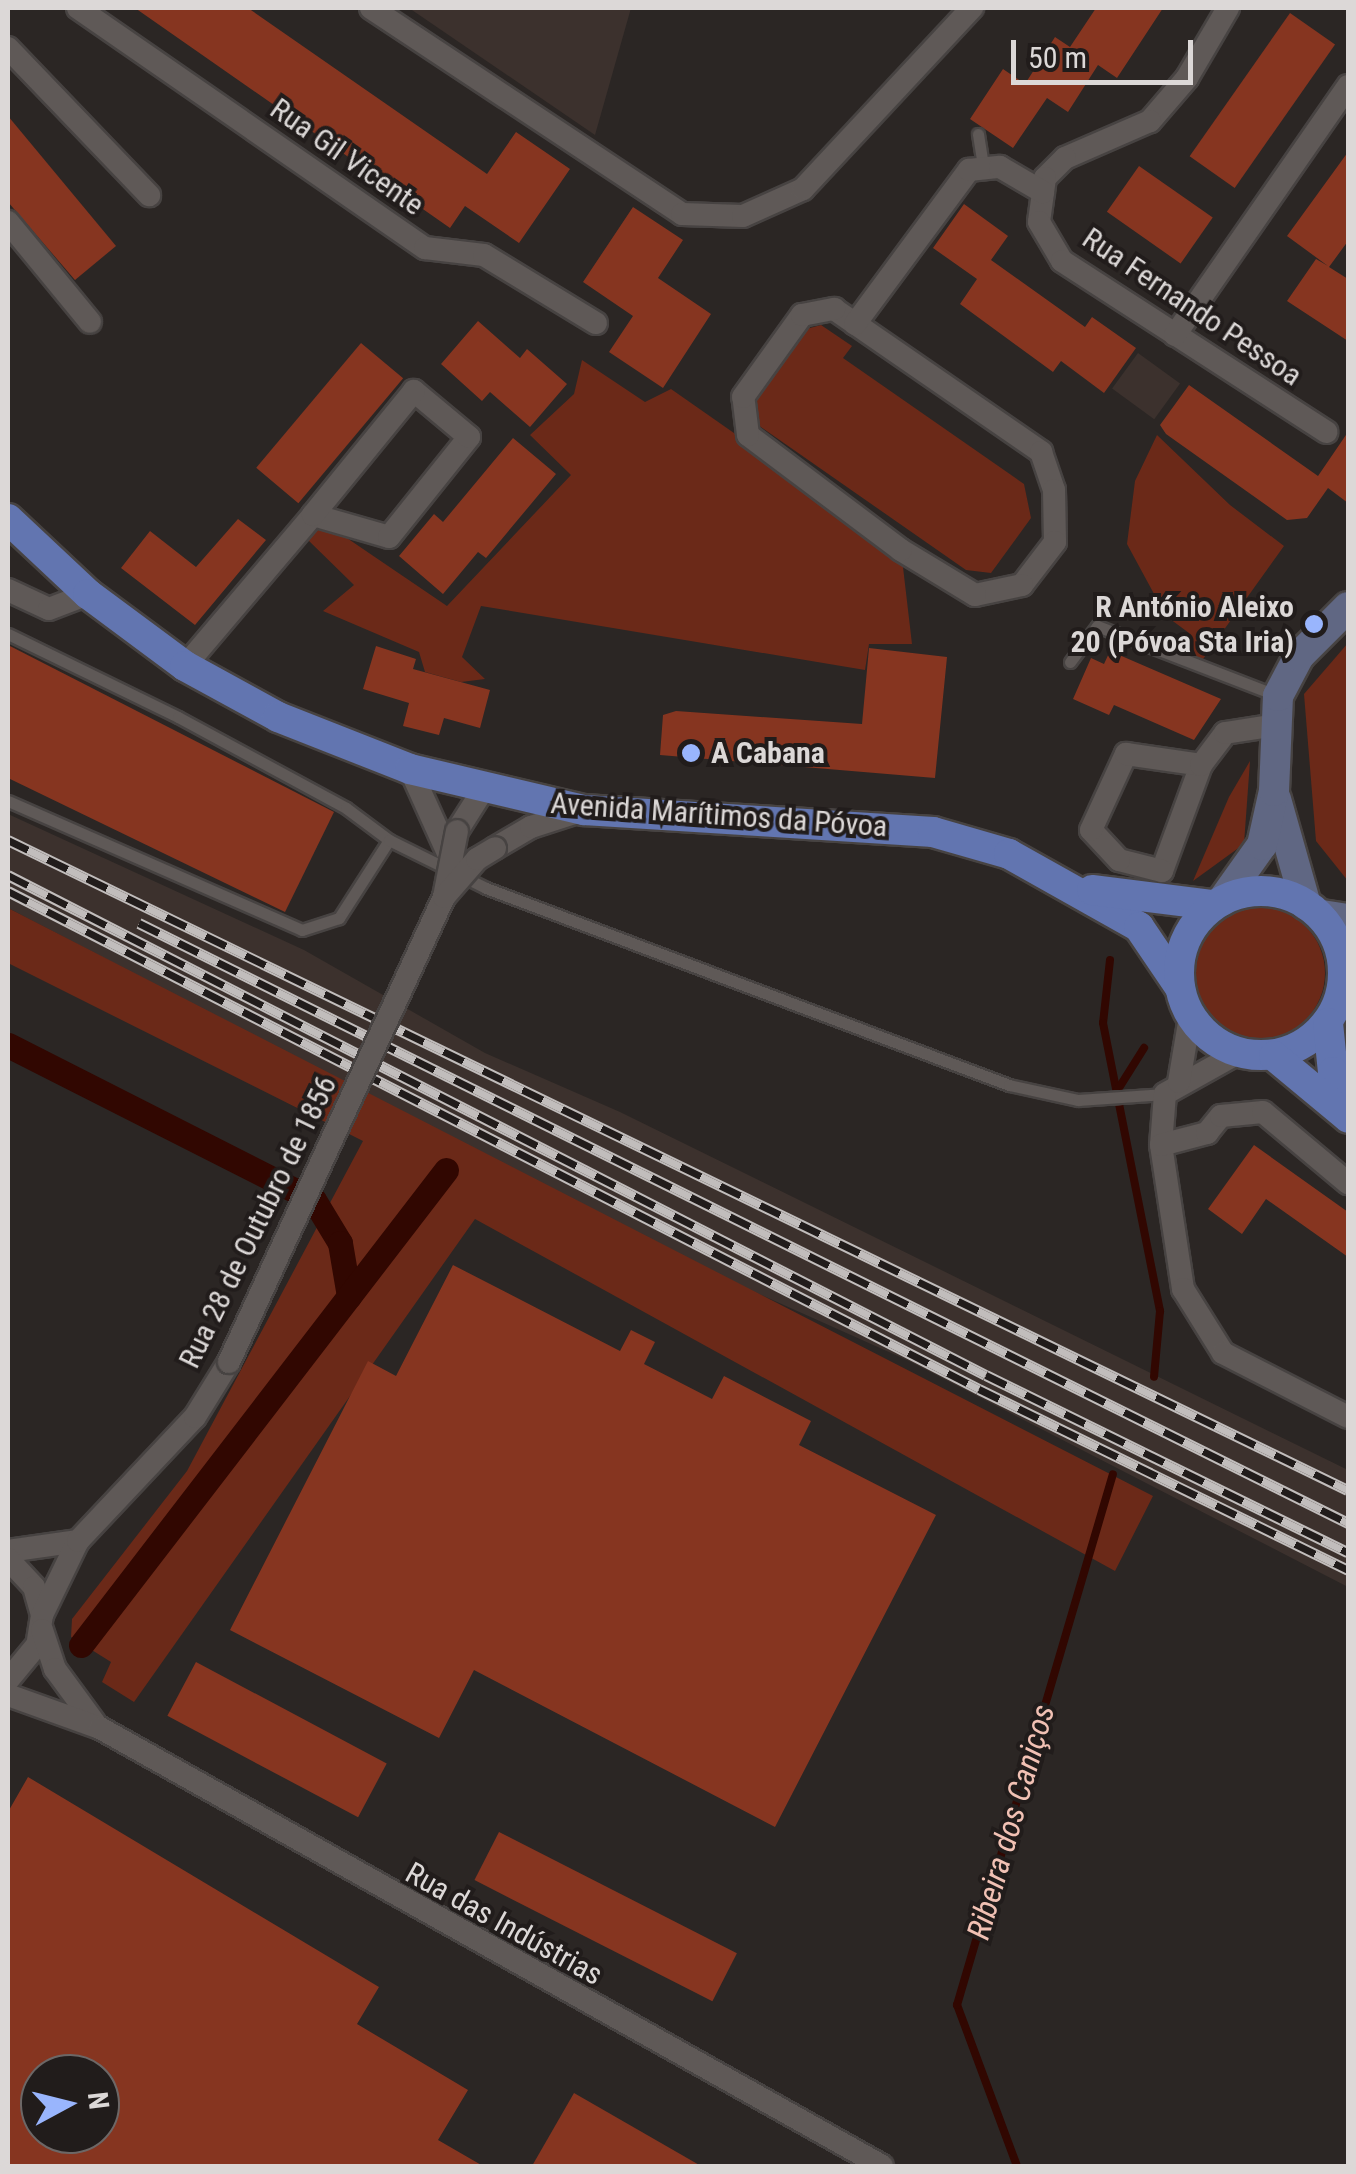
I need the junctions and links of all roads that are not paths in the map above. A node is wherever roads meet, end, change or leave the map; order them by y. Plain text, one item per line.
1 (78, 8) edge
2 (371, 8) edge
3 (972, 8) edge
4 (1228, 8) edge
5 (8, 48) edge
6 (1348, 86) edge
7 (978, 134) dead end
8 (983, 165) junction
9 (1043, 192) junction
10 (149, 195) dead end
11 (8, 222) edge
12 (90, 322) dead end
13 (596, 323) dead end
14 (855, 324) junction
15 (1176, 335) junction
16 (1326, 432) dead end
17 (313, 515) junction
18 (8, 519) edge
19 (8, 590) edge
20 (88, 594) junction
21 (1348, 607) edge
22 (8, 634) edge
23 (1070, 662) dead end
24 (185, 666) junction
25 (1278, 711) junction
26 (1201, 765) junction
27 (410, 769) junction
28 (483, 790) junction
29 (1274, 791) junction
30 (8, 801) edge
31 (584, 810) junction
32 (389, 840) junction
33 (453, 842) junction
34 (1080, 888) junction
35 (444, 898) junction
36 (1218, 903) junction
37 (1326, 913) edge
38 (1179, 986) junction
39 (1345, 990) edge
40 (1190, 1017) junction
41 (1328, 1022) junction
42 (1240, 1052) junction
43 (1274, 1056) junction
44 (1172, 1088) junction
45 (1348, 1118) edge
46 (1160, 1145) junction
47 (1348, 1183) edge
48 (1348, 1417) edge
49 (78, 1541) junction
50 (8, 1551) edge
51 (8, 1559) edge
52 (42, 1622) junction
53 (8, 1680) edge
54 (8, 1695) edge
55 (100, 1728) junction
56 (882, 2166) edge

1 - 13 street, Rua Gil Vicente
2 - 3 street
4 - 9 street
5 - 10 street
6 - 15 street
7 - 8 lane
8 - 9 street
8 - 14 street
9 - 15 street, Rua Fernando Pessoa
11 - 12 street
14 - 14 street
15 - 16 street, Rua Fernando Pessoa
17 - 17 street
17 - 24 street
18 - 20 main road, Avenida Marítimos da Póvoa
19 - 20 street
20 - 24 main road, Avenida Marítimos da Póvoa
21 - 25 street
22 - 32 lane
23 - 25 lane
24 - 27 main road, Avenida Marítimos da Póvoa
25 - 26 street
25 - 29 street
26 - 26 street
27 - 28 main road, Avenida Marítimos da Póvoa
27 - 33 street, Rua 28 de Outubro de 1856
28 - 31 main road, Avenida Marítimos da Póvoa
28 - 33 street, Rua 28 de Outubro de 1856
29 - 36 street
29 - 37 street
30 - 32 lane
31 - 34 main road, Avenida Marítimos da Póvoa
31 - 35 street, Rua 28 de Outubro de 1856, bridge
32 - 44 lane
33 - 35 street, Rua 28 de Outubro de 1856, bridge
34 - 36 main road, Avenida Marítimos da Póvoa
34 - 38 main road, Avenida Marítimos da Póvoa
35 - 49 street, Rua 28 de Outubro de 1856, bridge
36 - 37 main road
36 - 38 main road
37 - 39 main road
38 - 40 main road
39 - 41 main road
40 - 42 main road
40 - 44 street
41 - 43 main road
41 - 45 main road
42 - 43 main road
42 - 44 street
43 - 45 main road
44 - 46 street
46 - 47 street
46 - 48 street
49 - 50 street
49 - 52 street, Rua 28 de Outubro de 1856
51 - 52 street, Rua das Indústrias
52 - 53 street, Rua 28 de Outubro de 1856
52 - 55 street, Rua das Indústrias
54 - 55 street, Rua das Indústrias
55 - 56 street, Rua das Indústrias

